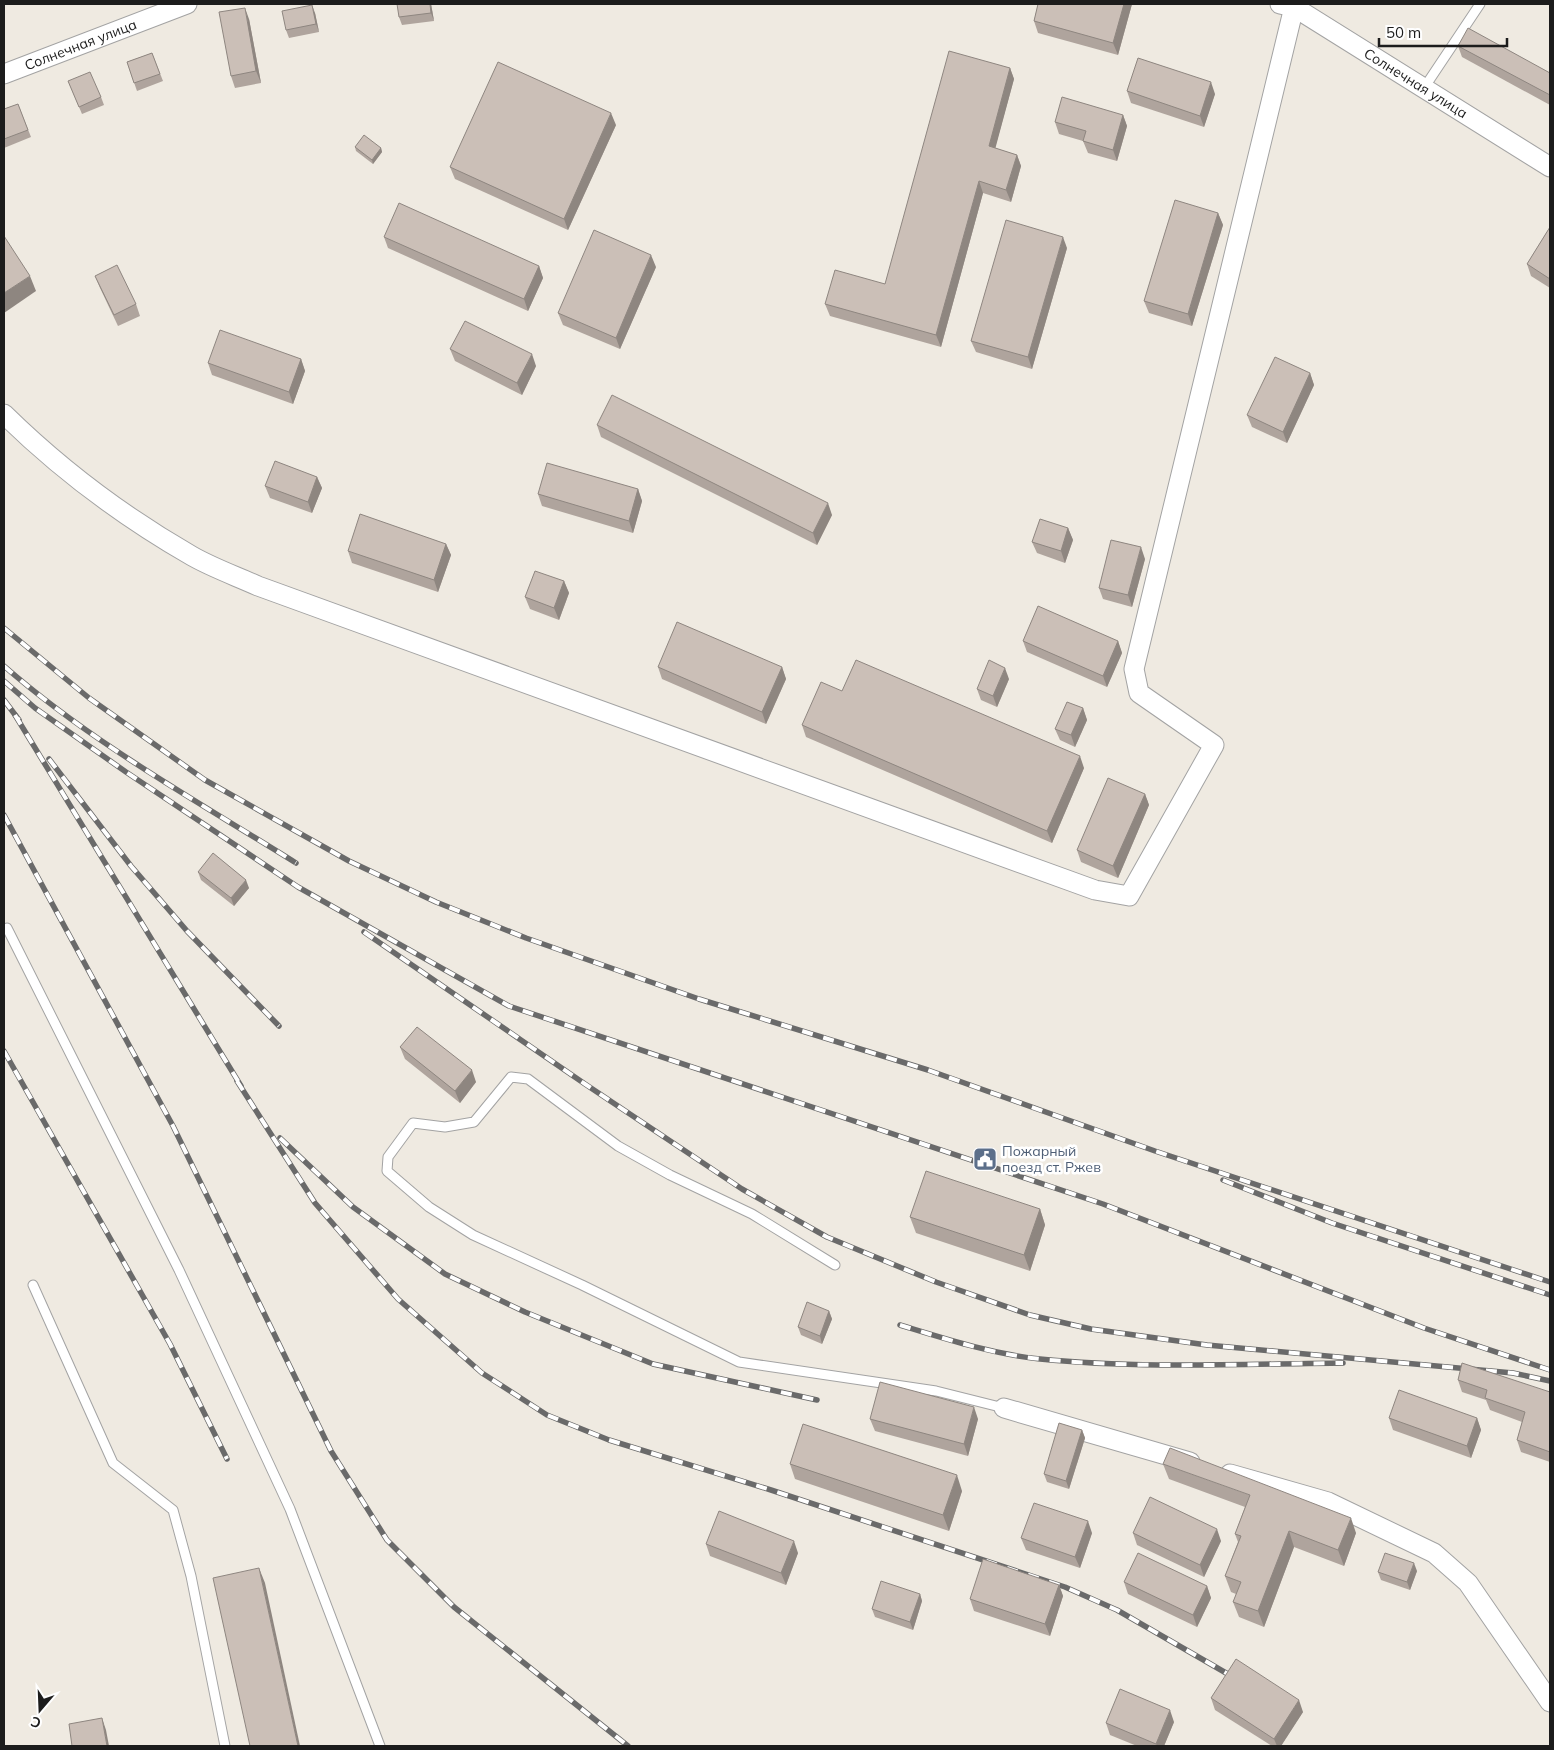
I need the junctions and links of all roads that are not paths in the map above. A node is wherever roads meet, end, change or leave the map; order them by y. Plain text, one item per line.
1 (187, 4) edge
2 (1480, 4) edge
3 (1287, 6) edge
4 (4, 74) edge
5 (1424, 88) junction
6 (1550, 167) edge
7 (4, 414) edge
8 (7, 928) dead end
9 (835, 1265) dead end
10 (33, 1285) dead end
11 (1004, 1408) joint
12 (1550, 1702) edge
13 (225, 1746) edge
14 (380, 1746) edge

1 - 4 street, Солнечная улица
2 - 5 lane
3 - 5 street, Солнечная улица
3 - 7 street
5 - 6 street, Солнечная улица
8 - 14 lane
9 - 11 lane
10 - 13 lane
11 - 12 street

